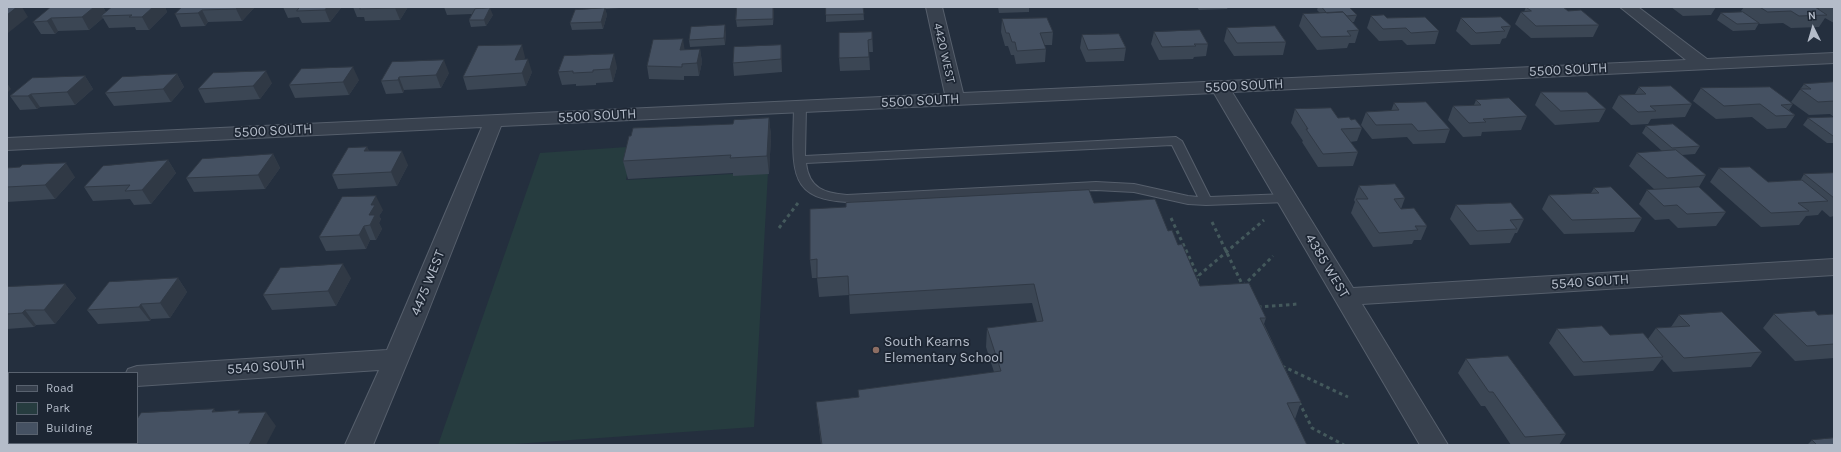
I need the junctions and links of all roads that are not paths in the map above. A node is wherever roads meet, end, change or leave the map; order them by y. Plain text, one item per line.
1 (934, 7) edge
2 (1628, 7) edge
3 (1834, 58) edge
4 (1703, 64) junction
5 (1220, 87) junction
6 (955, 99) junction
7 (800, 106) junction
8 (494, 121) junction
9 (7, 144) edge
10 (800, 160) junction
11 (1287, 198) junction
12 (1206, 201) junction
13 (1834, 267) edge
14 (1346, 297) junction
15 (396, 359) junction
16 (138, 376) edge
17 (359, 445) edge
18 (1434, 445) edge

1 - 6 street, 4420 WEST
2 - 4 street
3 - 4 street, 5500 SOUTH
4 - 5 street, 5500 SOUTH
5 - 6 street, 5500 SOUTH
5 - 11 street, 4385 WEST
6 - 7 street, 5500 SOUTH
7 - 8 street, 5500 SOUTH
7 - 10 lane
8 - 9 street, 5500 SOUTH
8 - 15 street, 4475 WEST
10 - 12 lane
10 - 12 lane
11 - 12 lane
11 - 14 street, 4385 WEST
13 - 14 street, 5540 SOUTH
14 - 18 street, 4385 WEST
15 - 16 street, 5540 SOUTH
15 - 17 street, 4475 WEST

